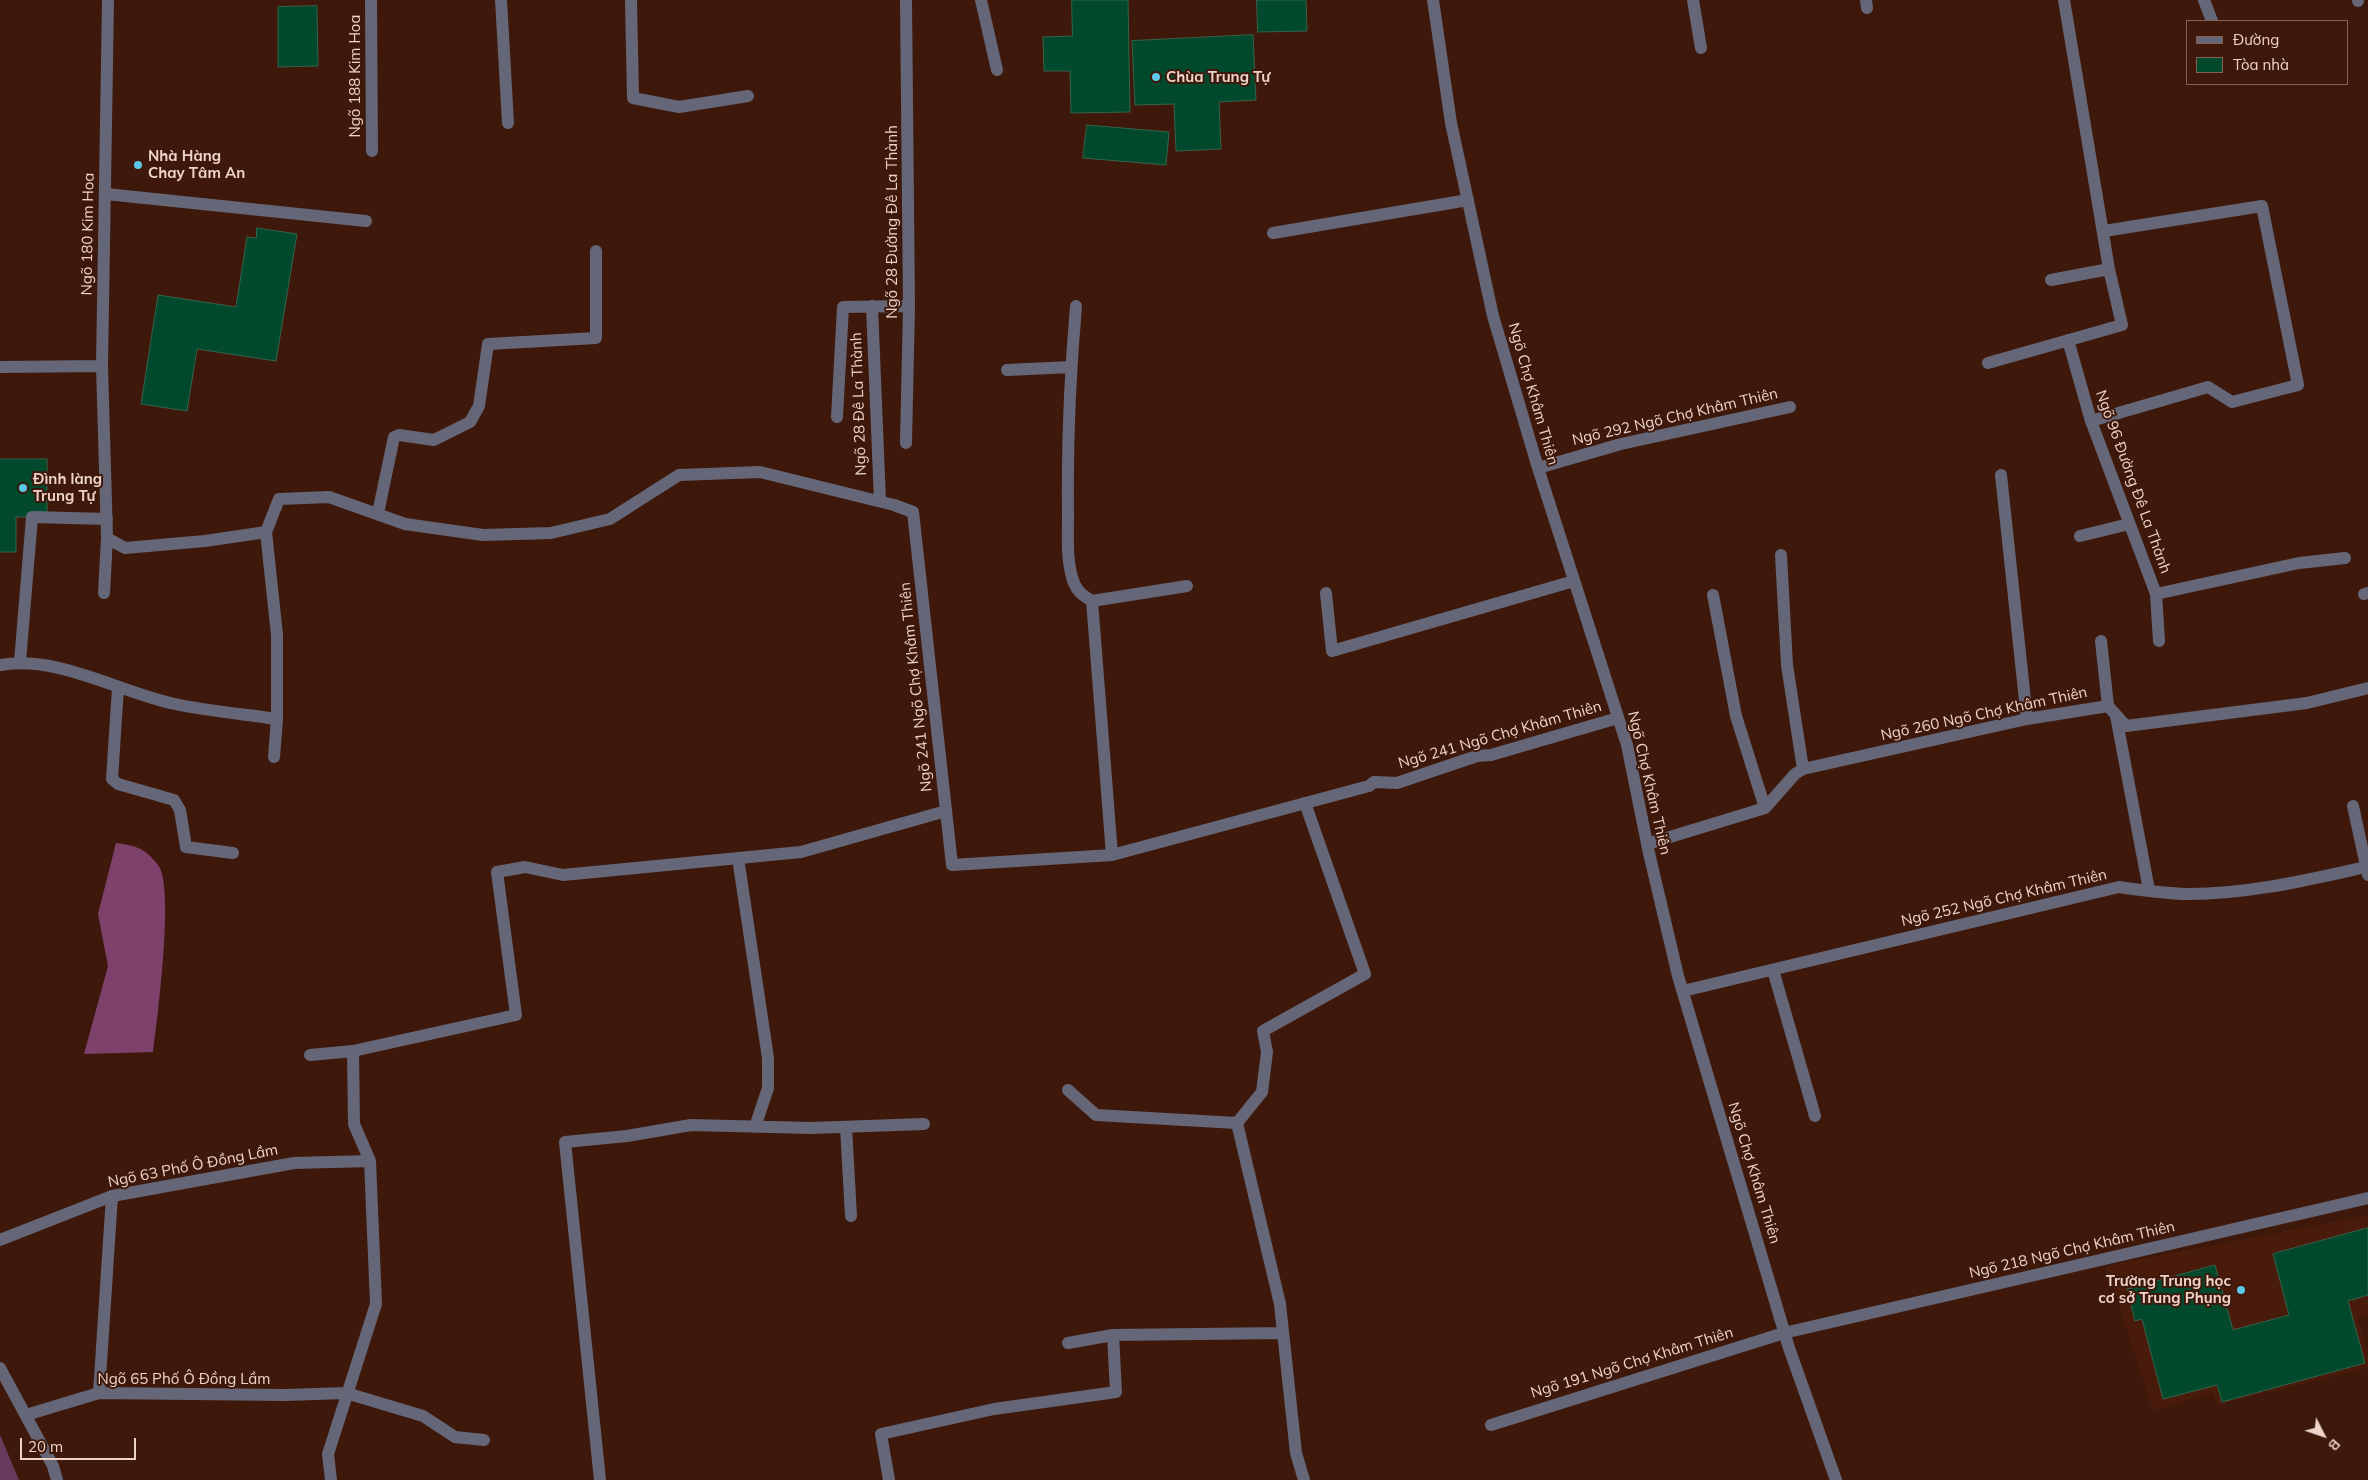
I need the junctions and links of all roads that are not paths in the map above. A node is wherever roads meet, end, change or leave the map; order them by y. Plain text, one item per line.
1 (108, 0) edge
2 (371, 0) edge
3 (501, 0) edge
4 (631, 0) edge
5 (906, 0) edge
6 (981, 0) edge
7 (1433, 0) edge
8 (1693, 0) edge
9 (2064, 0) edge
10 (2204, 0) edge
11 (2212, 20) edge
12 (1702, 48) dead end
13 (997, 70) dead end
14 (748, 96) dead end
15 (508, 123) dead end
16 (372, 151) dead end
17 (106, 194) junction
18 (1468, 200) junction
19 (366, 221) dead end
20 (2104, 231) junction
21 (1273, 233) dead end
22 (596, 250) dead end
23 (2109, 269) junction
24 (2051, 280) dead end
25 (872, 306) junction
26 (909, 306) junction
27 (1076, 306) dead end
28 (2068, 340) junction
29 (1988, 363) dead end
30 (102, 366) junction
31 (0, 367) edge
32 (1071, 367) junction
33 (1007, 370) dead end
34 (1790, 407) dead end
35 (837, 417) dead end
36 (2091, 421) junction
37 (906, 443) dead end
38 (1538, 468) junction
39 (2001, 475) dead end
40 (880, 502) junction
41 (378, 513) junction
42 (107, 519) junction
43 (2129, 524) junction
44 (266, 532) junction
45 (2080, 536) dead end
46 (107, 538) junction
47 (1781, 555) dead end
48 (2345, 558) dead end
49 (1574, 581) junction
50 (1187, 586) dead end
51 (1326, 592) dead end
52 (104, 594) dead end
53 (2156, 594) junction
54 (1713, 595) dead end
55 (1092, 601) junction
56 (2101, 641) dead end
57 (2159, 641) dead end
58 (20, 662) junction
59 (0, 665) edge
60 (118, 688) junction
61 (2368, 688) edge
62 (2112, 709) junction
63 (1618, 718) junction
64 (277, 719) junction
65 (2027, 719) junction
66 (274, 757) dead end
67 (1803, 769) junction
68 (1304, 804) junction
69 (2353, 806) dead end
70 (1765, 808) junction
71 (946, 811) junction
72 (1647, 844) junction
73 (233, 853) dead end
74 (1112, 855) junction
75 (738, 858) junction
76 (2367, 871) edge
77 (2149, 890) junction
78 (1773, 970) junction
79 (1683, 991) junction
80 (353, 1051) junction
81 (310, 1055) dead end
82 (1068, 1090) dead end
83 (1815, 1116) dead end
84 (1237, 1123) junction
85 (924, 1124) dead end
86 (755, 1127) junction
87 (846, 1127) junction
88 (370, 1161) junction
89 (112, 1196) junction
90 (2368, 1198) edge
91 (851, 1216) dead end
92 (0, 1240) edge
93 (1283, 1333) junction
94 (1784, 1333) junction
95 (1113, 1335) junction
96 (1068, 1343) dead end
97 (0, 1368) edge
98 (99, 1393) junction
99 (346, 1393) junction
100 (26, 1415) junction
101 (1490, 1425) dead end
102 (484, 1440) dead end
103 (57, 1480) edge
104 (331, 1480) edge
105 (600, 1480) edge
106 (889, 1480) edge
107 (1304, 1480) edge
108 (1836, 1480) edge

1 - 17 street, Ngõ 180 Kim Hoa
2 - 16 street, Ngõ 188 Kim Hoa
3 - 15 street
4 - 14 street
5 - 26 street, Ngõ 28 Đường Đê La Thành
6 - 13 street
7 - 18 street, Ngõ Chợ Khâm Thiên
8 - 12 street
9 - 20 street
10 - 11 street
17 - 19 street
17 - 30 street, Ngõ 180 Kim Hoa
18 - 21 street
18 - 38 street, Ngõ Chợ Khâm Thiên
20 - 23 street
20 - 36 street
22 - 41 street
23 - 24 street
23 - 28 street
25 - 26 street, Ngõ 28 Đê La Thành
25 - 35 street, Ngõ 28 Đê La Thành
25 - 40 street, Ngõ 28 Đê La Thành
26 - 37 street, Ngõ 28 Đường Đê La Thành
27 - 32 street
28 - 29 street
28 - 36 street, Ngõ 96 Đường Đê La Thành
30 - 31 street
30 - 42 street, Ngõ 180 Kim Hoa
32 - 33 street
32 - 55 street
34 - 38 street, Ngõ 292 Ngõ Chợ Khâm Thiên
36 - 43 street, Ngõ 96 Đường Đê La Thành
38 - 49 street, Ngõ Chợ Khâm Thiên
39 - 65 street
40 - 41 street, Ngõ 241 Ngõ Chợ Khâm Thiên
40 - 71 street, Ngõ 241 Ngõ Chợ Khâm Thiên
41 - 44 street, Ngõ 241 Ngõ Chợ Khâm Thiên
42 - 46 street, Ngõ 180 Kim Hoa
42 - 58 street
43 - 45 street
43 - 53 street, Ngõ 96 Đường Đê La Thành
44 - 46 street
44 - 64 street, Ngõ 241 Ngõ Chợ Khâm Thiên
46 - 52 street, Ngõ 180 Kim Hoa
47 - 67 street
48 - 53 street, Ngõ 96 Đường Đê La Thành
49 - 51 street
49 - 63 street, Ngõ Chợ Khâm Thiên
50 - 55 street
53 - 57 street
54 - 70 street
55 - 74 street
56 - 62 street
58 - 59 street
58 - 60 street
60 - 64 street
60 - 73 street
61 - 62 street
62 - 65 street, Ngõ 260 Ngõ Chợ Khâm Thiên
62 - 77 street
63 - 68 street, Ngõ 241 Ngõ Chợ Khâm Thiên
63 - 72 street, Ngõ Chợ Khâm Thiên
64 - 66 street, Ngõ 241 Ngõ Chợ Khâm Thiên
65 - 67 street, Ngõ 260 Ngõ Chợ Khâm Thiên
67 - 70 street, Ngõ 260 Ngõ Chợ Khâm Thiên
68 - 74 street, Ngõ 241 Ngõ Chợ Khâm Thiên
68 - 84 street
69 - 76 street
70 - 72 street
71 - 74 street, Ngõ 241 Ngõ Chợ Khâm Thiên
71 - 75 street
72 - 79 street, Ngõ Chợ Khâm Thiên
75 - 80 street
75 - 86 street
76 - 77 street, Ngõ 252 Ngõ Chợ Khâm Thiên
77 - 78 street, Ngõ 252 Ngõ Chợ Khâm Thiên
78 - 79 street, Ngõ 252 Ngõ Chợ Khâm Thiên
78 - 83 street
79 - 94 street, Ngõ Chợ Khâm Thiên
80 - 81 street
80 - 88 street
82 - 84 street
84 - 93 street
85 - 87 street
86 - 87 street
86 - 105 street
87 - 91 street
88 - 89 street, Ngõ 63 Phố Ô Đồng Lầm
88 - 99 street
89 - 92 street, Ngõ 63 Phố Ô Đồng Lầm
89 - 98 street
90 - 94 street, Ngõ 218 Ngõ Chợ Khâm Thiên
93 - 95 street
93 - 107 street
94 - 101 street, Ngõ 191 Ngõ Chợ Khâm Thiên
94 - 108 street, Ngõ Chợ Khâm Thiên
95 - 96 street
95 - 106 street
97 - 100 street
98 - 99 street, Ngõ 65 Phố Ô Đồng Lầm
98 - 100 street, Ngõ 65 Phố Ô Đồng Lầm
99 - 102 street, Ngõ 65 Phố Ô Đồng Lầm
99 - 104 street
100 - 103 street

